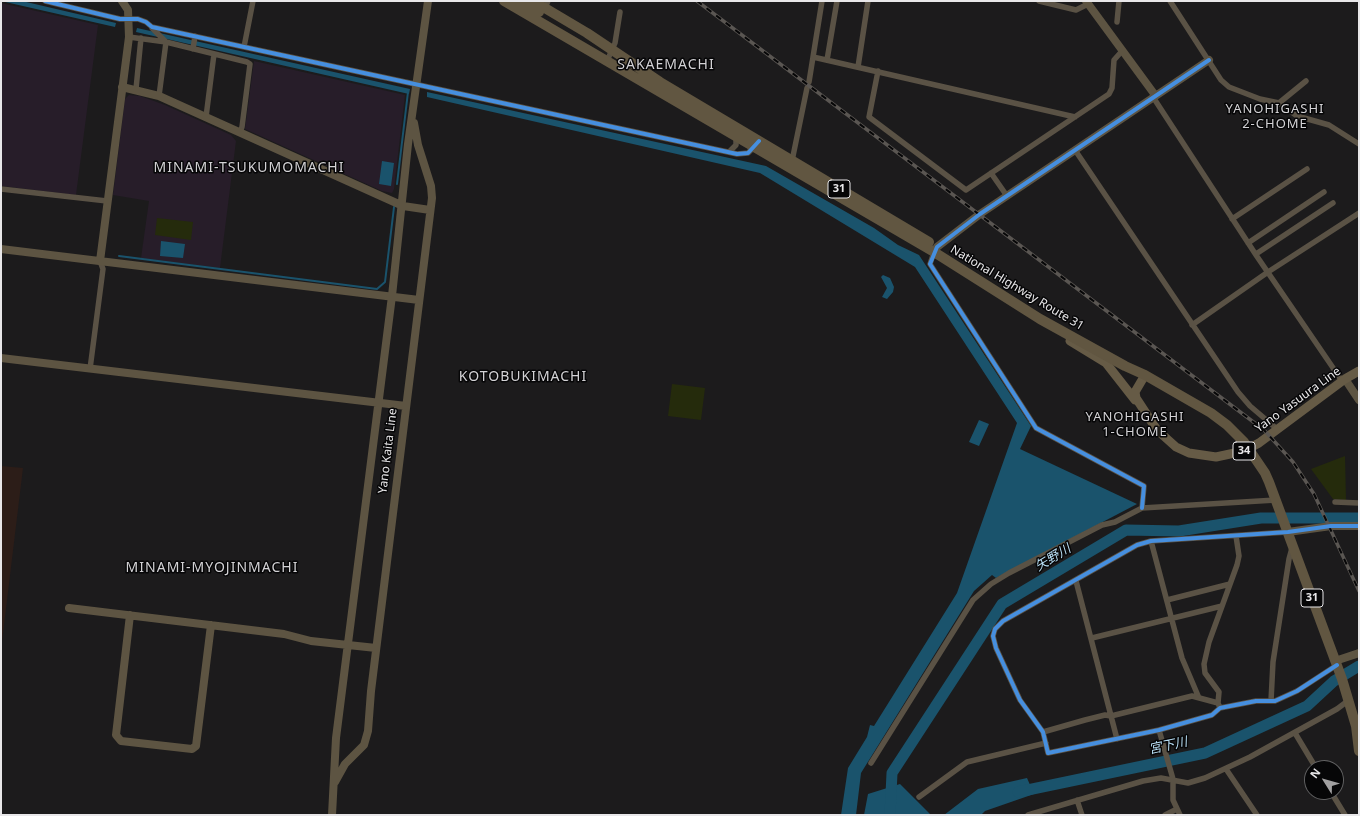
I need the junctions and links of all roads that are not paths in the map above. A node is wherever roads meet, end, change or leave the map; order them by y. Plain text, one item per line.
1 (44, 1) edge
2 (122, 1) edge
3 (253, 1) edge
4 (428, 1) edge
5 (504, 1) edge
6 (520, 1) edge
7 (533, 1) edge
8 (822, 1) edge
9 (837, 1) edge
10 (868, 1) edge
11 (1039, 1) edge
12 (1119, 1) edge
13 (1170, 1) edge
14 (1087, 3) edge
15 (547, 5) edge
16 (620, 12) dead end
17 (129, 19) junction
18 (1117, 22) dead end
19 (153, 29) junction
20 (129, 37) junction
21 (141, 38) junction
22 (195, 38) junction
23 (164, 41) junction
24 (244, 47) junction
25 (193, 48) junction
26 (1122, 51) junction
27 (214, 54) junction
28 (610, 55) junction
29 (813, 57) junction
30 (827, 60) junction
31 (1209, 60) junction
32 (858, 67) junction
33 (878, 72) junction
34 (1306, 81) dead end
35 (809, 82) dead end
36 (418, 85) junction
37 (122, 87) junction
38 (807, 88) dead end
39 (136, 89) junction
40 (159, 96) junction
41 (1154, 96) junction
42 (1278, 103) junction
43 (414, 109) junction
44 (206, 117) junction
45 (1075, 117) junction
46 (240, 132) junction
47 (736, 137) junction
48 (757, 144) junction
49 (1359, 144) edge
50 (1075, 150) junction
51 (729, 152) junction
52 (792, 161) junction
53 (1307, 169) dead end
54 (991, 173) junction
55 (1, 188) edge
56 (1324, 192) dead end
57 (1007, 196) junction
58 (108, 201) junction
59 (1333, 202) dead end
60 (403, 206) junction
61 (430, 210) junction
62 (1359, 213) edge
63 (1232, 219) junction
64 (1248, 243) junction
65 (1, 248) edge
66 (936, 249) junction
67 (1256, 254) junction
68 (100, 261) junction
69 (1268, 272) junction
70 (392, 296) junction
71 (419, 300) junction
72 (1040, 320) junction
73 (1192, 325) junction
74 (1, 358) edge
75 (90, 369) junction
76 (1359, 371) edge
77 (1145, 375) junction
78 (1344, 380) junction
79 (1359, 400) edge
80 (379, 403) junction
81 (406, 406) junction
82 (1141, 407) junction
83 (1278, 429) junction
84 (1277, 502) junction
85 (1335, 502) dead end
86 (1359, 503) edge
87 (1142, 508) junction
88 (1359, 526) edge
89 (1287, 530) junction
90 (1236, 536) junction
91 (1151, 541) junction
92 (1293, 546) junction
93 (1076, 581) junction
94 (1230, 584) junction
95 (1167, 600) junction
96 (1222, 606) junction
97 (68, 608) dead end
98 (130, 615) junction
99 (1172, 618) junction
100 (211, 625) junction
101 (1092, 638) junction
102 (349, 645) junction
103 (376, 648) junction
104 (1359, 652) edge
105 (1337, 665) junction
106 (1199, 698) junction
107 (1349, 700) junction
108 (1271, 701) junction
109 (1219, 706) junction
110 (1111, 716) junction
111 (1159, 730) junction
112 (1043, 732) junction
113 (1295, 733) junction
114 (1116, 739) junction
115 (1046, 743) junction
116 (1359, 750) edge
117 (1311, 760) edge
118 (871, 763) dead end
119 (1226, 768) junction
120 (1173, 779) junction
121 (334, 786) junction
122 (919, 797) dead end
123 (1077, 800) junction
124 (1336, 800) edge
125 (1177, 809) junction
126 (332, 815) edge
127 (1028, 815) edge
128 (1082, 815) edge
129 (1165, 815) edge
130 (1180, 815) edge
131 (1257, 815) edge
132 (1345, 815) edge

1 - 17 street
2 - 17 street
3 - 24 street
4 - 36 street, Yano Kaita Line
5 - 28 highway, National Highway Route 31 / 31
6 - 28 highway
7 - 15 highway, National Highway Route 31 / 31
8 - 29 street
9 - 30 street
10 - 32 street
11 - 14 street
12 - 18 street
13 - 31 street
14 - 26 street
15 - 28 highway, National Highway Route 31 / 31
16 - 28 street
17 - 19 street
17 - 20 street
19 - 22 street
19 - 23 street
20 - 21 street
20 - 37 street
21 - 23 street
21 - 39 street
22 - 24 street
22 - 25 street
23 - 25 street
23 - 40 street
24 - 36 street
25 - 27 street
26 - 41 street
26 - 45 street
27 - 44 street
27 - 46 street
28 - 47 highway, National Highway Route 31 / 31
28 - 48 highway, National Highway Route 31 / 31
29 - 30 street
29 - 35 street
30 - 32 street
31 - 41 street
31 - 42 street
32 - 33 street
33 - 45 street
33 - 54 street
34 - 42 street
36 - 43 street, Yano Kaita Line
36 - 51 street
37 - 39 street
37 - 58 street
38 - 52 street
39 - 40 street
40 - 44 street
41 - 50 street
41 - 63 street
42 - 49 street
43 - 60 street, Yano Kaita Line
43 - 61 street, Yano Kaita Line
44 - 46 street
45 - 54 street
46 - 60 street
47 - 48 highway, National Highway Route 31 / 31
47 - 51 street
48 - 51 street
48 - 52 highway, National Highway Route 31 / 31
48 - 66 highway, National Highway Route 31 / 31
50 - 57 street
50 - 73 street
52 - 66 highway, National Highway Route 31 / 31
53 - 63 street
54 - 57 street
55 - 58 street
56 - 64 street
57 - 66 street
58 - 68 street
59 - 67 street
60 - 61 street
60 - 70 street, Yano Kaita Line
61 - 71 street, Yano Kaita Line
62 - 69 street
63 - 64 street
64 - 67 street
65 - 68 street
66 - 72 highway, National Highway Route 31 / 31
66 - 77 highway, National Highway Route 31 / 31
66 - 87 street
67 - 69 street
68 - 70 street
68 - 75 street
69 - 73 street
69 - 78 street
70 - 71 street
70 - 80 street, Yano Kaita Line
71 - 81 street, Yano Kaita Line
72 - 77 highway, National Highway Route 31 / 31
72 - 82 main road, 34
73 - 83 street
74 - 75 street
75 - 80 street
76 - 78 main road, Yano Yasuura Line / 34
77 - 82 main road, Yano Yasuura Line / 34
77 - 84 highway, National Highway Route 31 / 31
78 - 79 street
78 - 83 main road, Yano Yasuura Line / 34
80 - 81 street
80 - 102 street, Yano Kaita Line
81 - 103 street, Yano Kaita Line
82 - 83 main road, Yano Yasuura Line / 34
84 - 87 street
84 - 89 highway, National Highway Route 31 / 31
85 - 86 street
87 - 118 street
88 - 89 street
89 - 90 street
89 - 92 highway, National Highway Route 31 / 31
90 - 91 street
90 - 94 street
91 - 93 street
91 - 95 street
92 - 105 highway, National Highway Route 31 / 31
92 - 108 street
93 - 101 street
93 - 112 street
94 - 95 street
94 - 96 street
95 - 99 street
96 - 99 street
96 - 109 street
97 - 98 street
98 - 100 street
98 - 100 street
99 - 101 street
99 - 106 street
100 - 102 street
101 - 110 street
102 - 103 street
102 - 121 street, Yano Kaita Line
103 - 121 street, Yano Kaita Line
104 - 105 street
105 - 107 highway, National Highway Route 31 / 31
105 - 108 street
106 - 109 street
106 - 110 street
107 - 113 street
107 - 116 highway, National Highway Route 31 / 31
108 - 109 street
109 - 111 street
110 - 112 street
110 - 114 street
111 - 114 street
111 - 120 street
112 - 115 street
113 - 117 street
113 - 119 street
114 - 115 street
115 - 122 street
119 - 120 street
119 - 131 street
120 - 123 street
120 - 125 street
121 - 126 street, Yano Kaita Line
123 - 127 street
123 - 128 street
124 - 132 street
125 - 129 street
125 - 130 street

